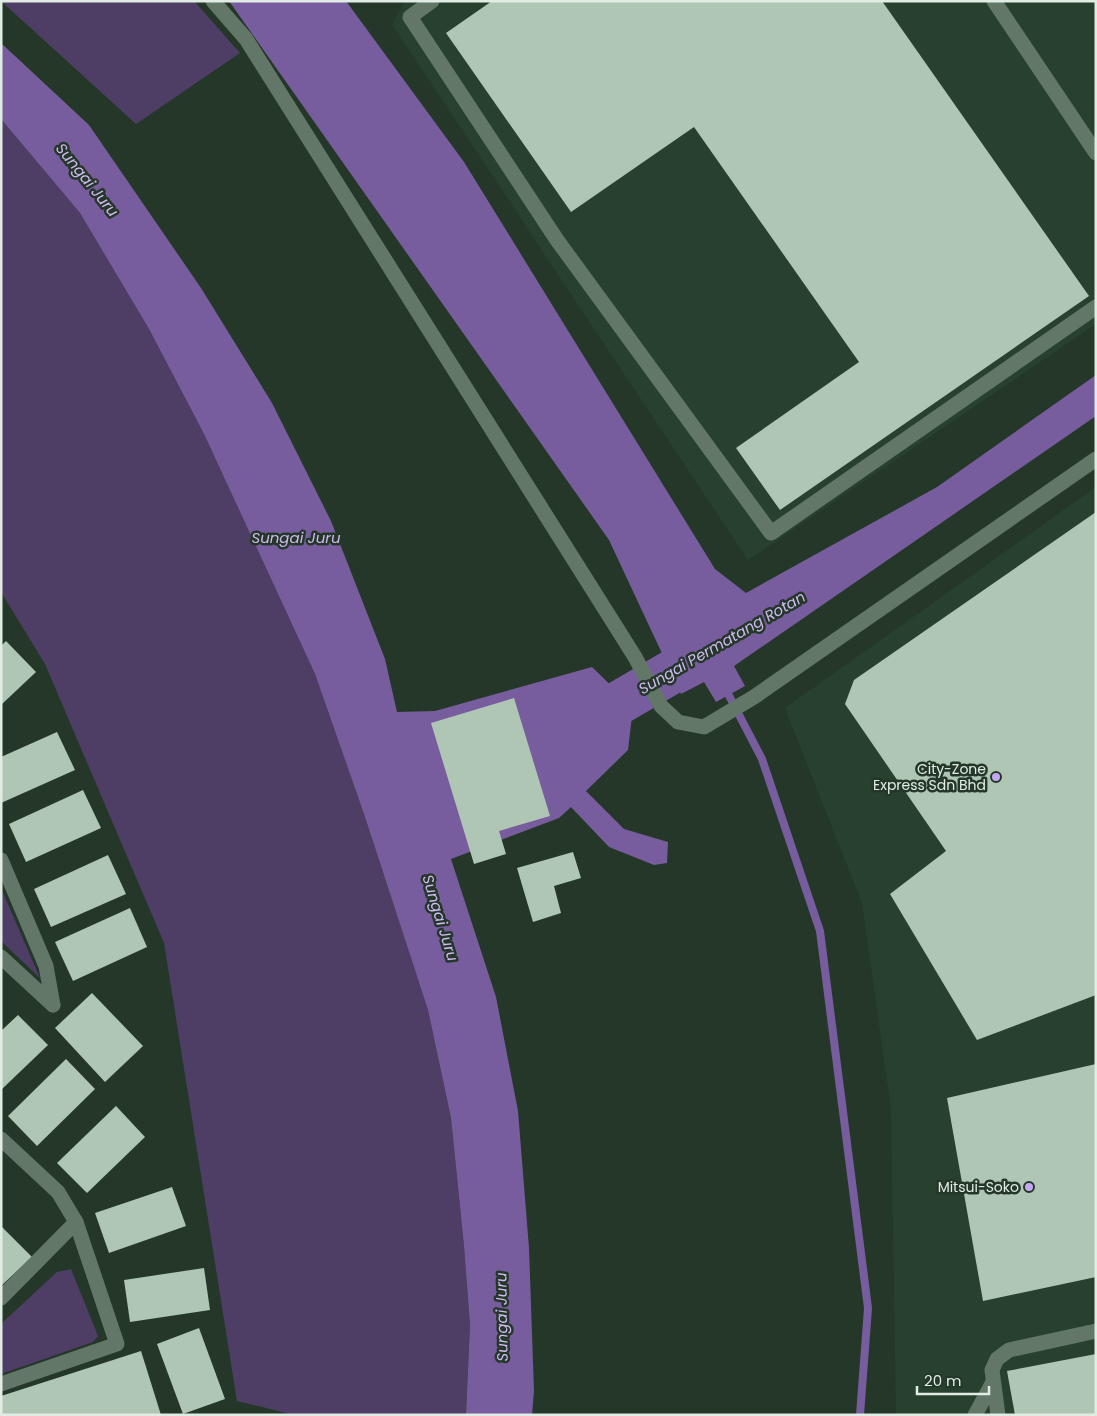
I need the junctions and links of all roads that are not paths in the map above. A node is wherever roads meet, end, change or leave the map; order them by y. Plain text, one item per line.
1 (213, 1) edge
2 (432, 1) edge
3 (994, 1) edge
4 (1096, 153) edge
5 (1096, 307) edge
6 (1096, 460) edge
7 (1, 860) edge
8 (1, 957) edge
9 (1, 1139) edge
10 (76, 1222) junction
11 (1, 1298) edge
12 (1096, 1331) edge
13 (993, 1382) junction
14 (1, 1384) edge
15 (975, 1415) edge
16 (998, 1415) edge

1 - 6 street
2 - 5 street
3 - 4 street
7 - 8 street
9 - 10 street
10 - 11 street
10 - 14 street
12 - 13 street
13 - 15 street
13 - 16 street

